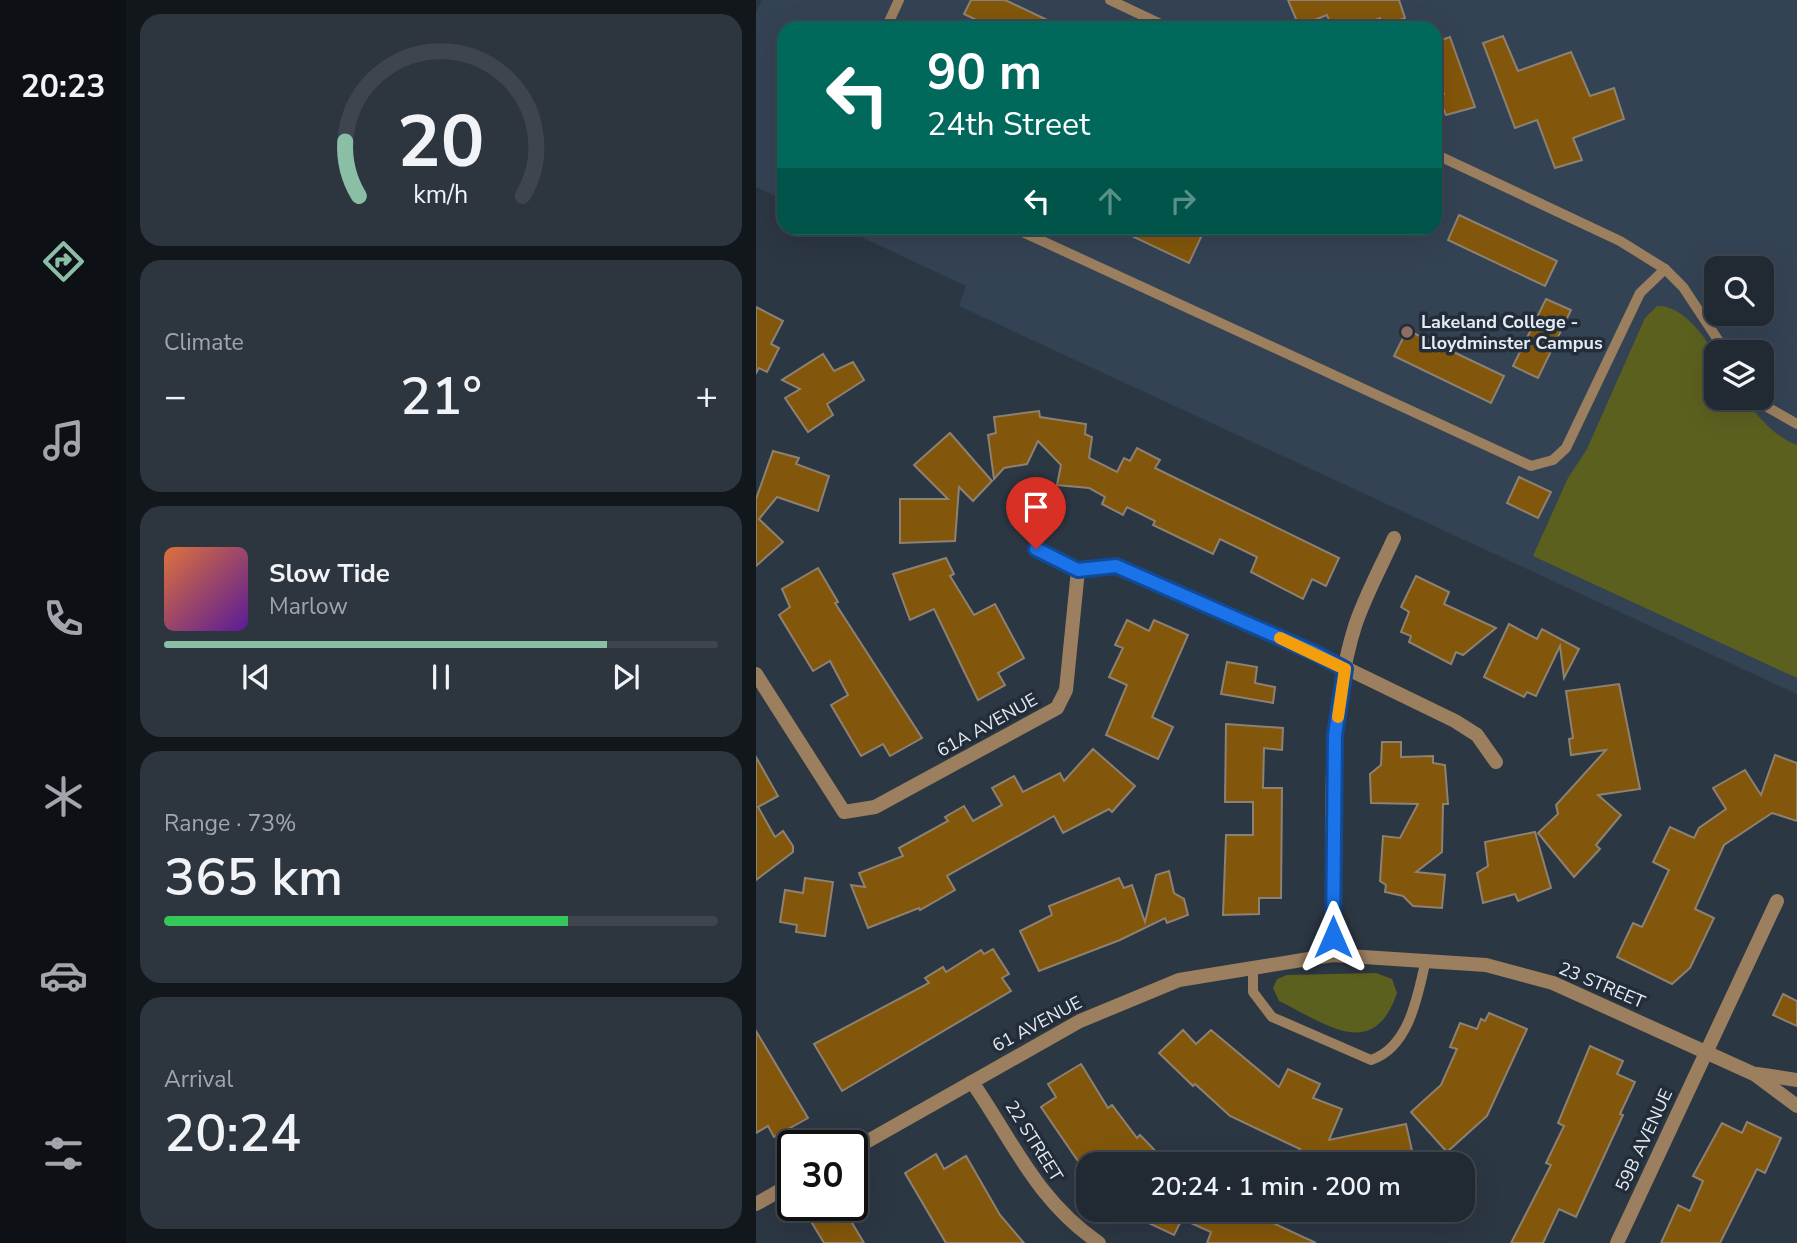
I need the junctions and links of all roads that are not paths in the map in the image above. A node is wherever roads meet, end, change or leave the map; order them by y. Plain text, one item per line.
1 (899, 0) edge
2 (1110, 0) edge
3 (889, 21) edge
4 (1154, 21) edge
5 (1442, 157) edge
6 (1029, 235) edge
7 (1665, 269) junction
8 (1718, 340) edge
9 (1772, 410) edge
10 (1797, 424) edge
11 (1394, 538) dead end
12 (1036, 549) dead end
13 (1078, 570) junction
14 (1345, 669) junction
15 (756, 674) edge
16 (1496, 762) dead end
17 (1777, 901) dead end
18 (1333, 955) junction
19 (1426, 959) junction
20 (1253, 967) junction
21 (1707, 1053) junction
22 (1754, 1074) junction
23 (1797, 1080) edge
24 (972, 1082) junction
25 (1797, 1106) edge
26 (868, 1141) edge
27 (777, 1192) edge
28 (756, 1204) edge
29 (1099, 1243) edge
30 (1617, 1243) edge

1 - 3 lane
2 - 4 lane
5 - 7 lane
6 - 7 lane
7 - 8 lane
9 - 10 lane
11 - 14 street
12 - 13 street
13 - 14 street
13 - 15 street, 61A AVENUE
14 - 16 street
14 - 18 street
17 - 21 street, 59B AVENUE
18 - 19 street, 23 STREET
18 - 20 street, 23 STREET
19 - 20 lane
19 - 21 street, 23 STREET
20 - 24 street, 61 AVENUE
21 - 22 street, 23 STREET
21 - 30 street, 59B AVENUE
22 - 23 street, 23 STREET
22 - 25 street, 23 STREET
24 - 26 street, 61 AVENUE
24 - 29 street, 22 STREET
27 - 28 street

